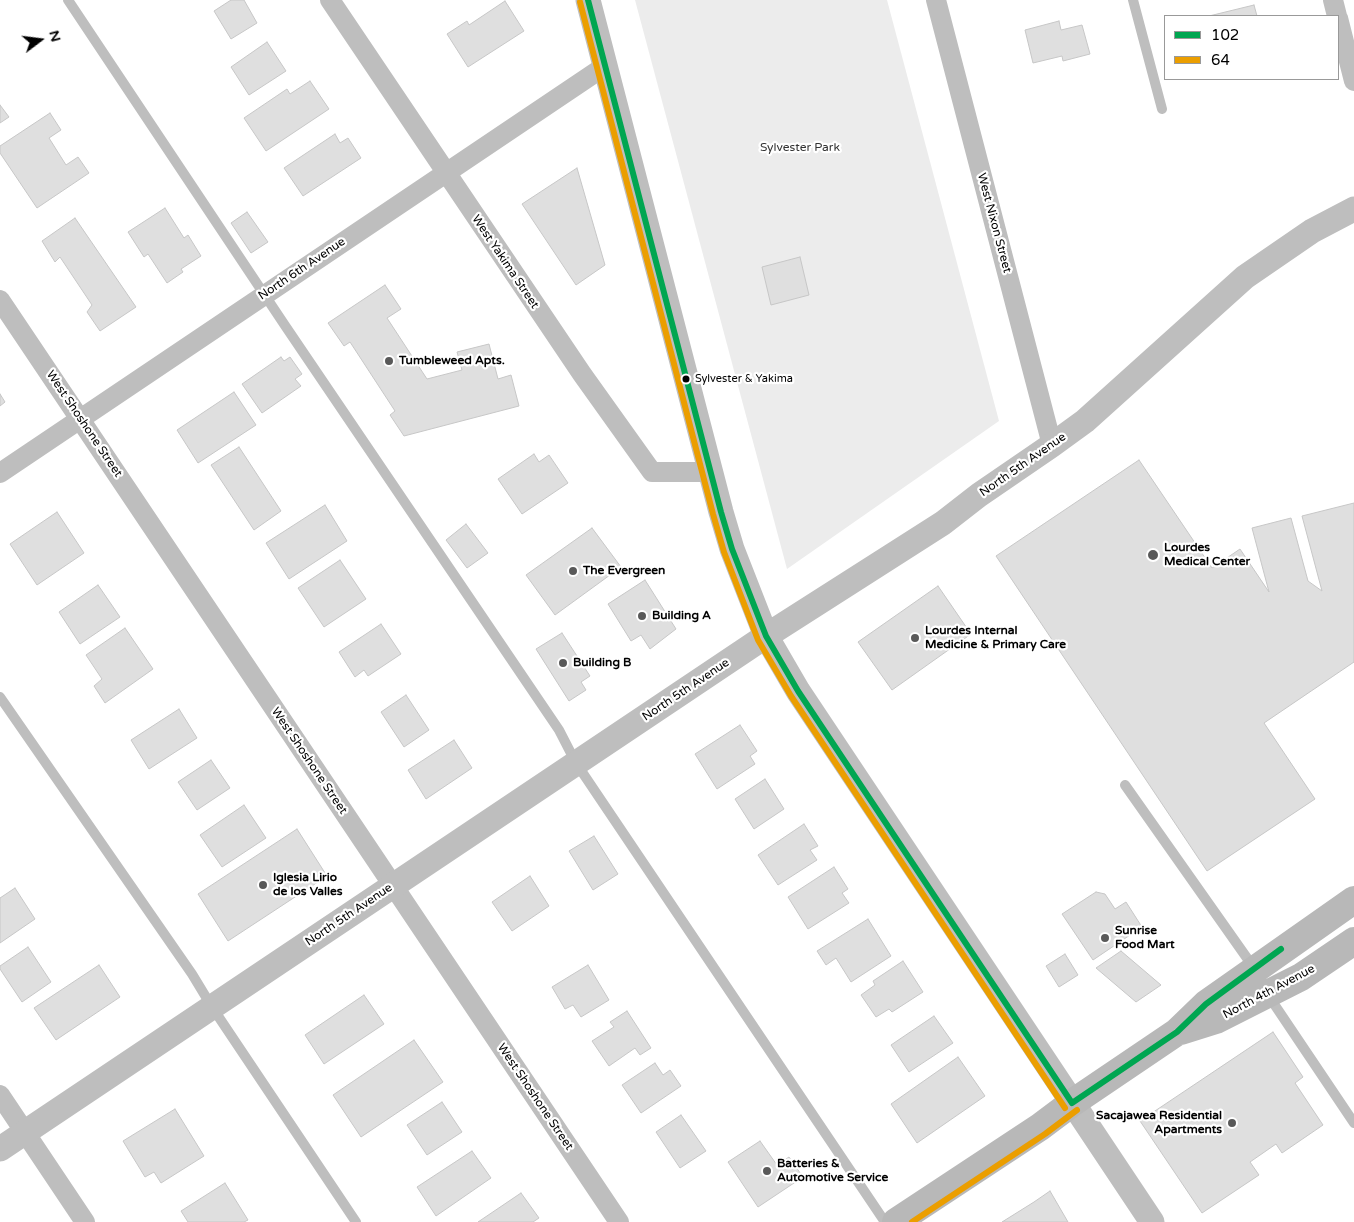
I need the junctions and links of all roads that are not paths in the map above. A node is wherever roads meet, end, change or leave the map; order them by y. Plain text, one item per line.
1 (68, 0) edge
2 (330, 0) edge
3 (588, 0) edge
4 (936, 0) edge
5 (1133, 0) edge
6 (1333, 0) edge
7 (1337, 15) edge
8 (1339, 21) edge
9 (605, 66) junction
10 (1354, 81) edge
11 (1162, 109) dead end
12 (446, 173) junction
13 (1354, 209) edge
14 (264, 295) junction
15 (0, 300) edge
16 (80, 419) junction
17 (1052, 445) junction
18 (710, 472) junction
19 (0, 473) edge
20 (766, 636) junction
21 (0, 697) edge
22 (576, 763) junction
23 (1125, 785) dead end
24 (393, 886) junction
25 (1354, 900) edge
26 (1354, 941) edge
27 (1255, 969) junction
28 (1268, 994) junction
29 (212, 1007) junction
30 (1178, 1032) junction
31 (0, 1096) edge
32 (1072, 1103) junction
33 (1354, 1123) edge
34 (25, 1133) junction
35 (0, 1149) edge
36 (85, 1222) edge
37 (356, 1222) edge
38 (619, 1222) edge
39 (885, 1222) edge
40 (896, 1222) edge
41 (1152, 1222) edge

1 - 14 lane
2 - 12 street, West Yakima Street
3 - 9 street
4 - 17 street, West Nixon Street
5 - 11 lane
6 - 7 street
8 - 10 street
9 - 12 street, North 6th Avenue
9 - 18 street
12 - 14 street, North 6th Avenue
12 - 18 street, West Yakima Street
13 - 17 street, North 5th Avenue
14 - 16 street, North 6th Avenue
14 - 22 lane
15 - 16 street, West Shoshone Street
16 - 19 street, North 6th Avenue
16 - 24 street, West Shoshone Street
17 - 20 street, North 5th Avenue
18 - 20 street
20 - 22 street, North 5th Avenue
20 - 32 street
21 - 29 lane
22 - 24 street, North 5th Avenue
22 - 39 lane
23 - 27 lane
24 - 29 street, North 5th Avenue
24 - 38 street, West Shoshone Street
25 - 27 main road, North 4th Avenue
26 - 28 main road, North 4th Avenue
27 - 30 main road, North 4th Avenue
28 - 30 main road, North 4th Avenue
28 - 33 lane
29 - 34 street, North 5th Avenue
29 - 37 lane
30 - 32 main road, North 4th Avenue
31 - 34 street
32 - 40 main road, North 4th Avenue
32 - 41 street
34 - 35 street, North 5th Avenue
34 - 36 street

